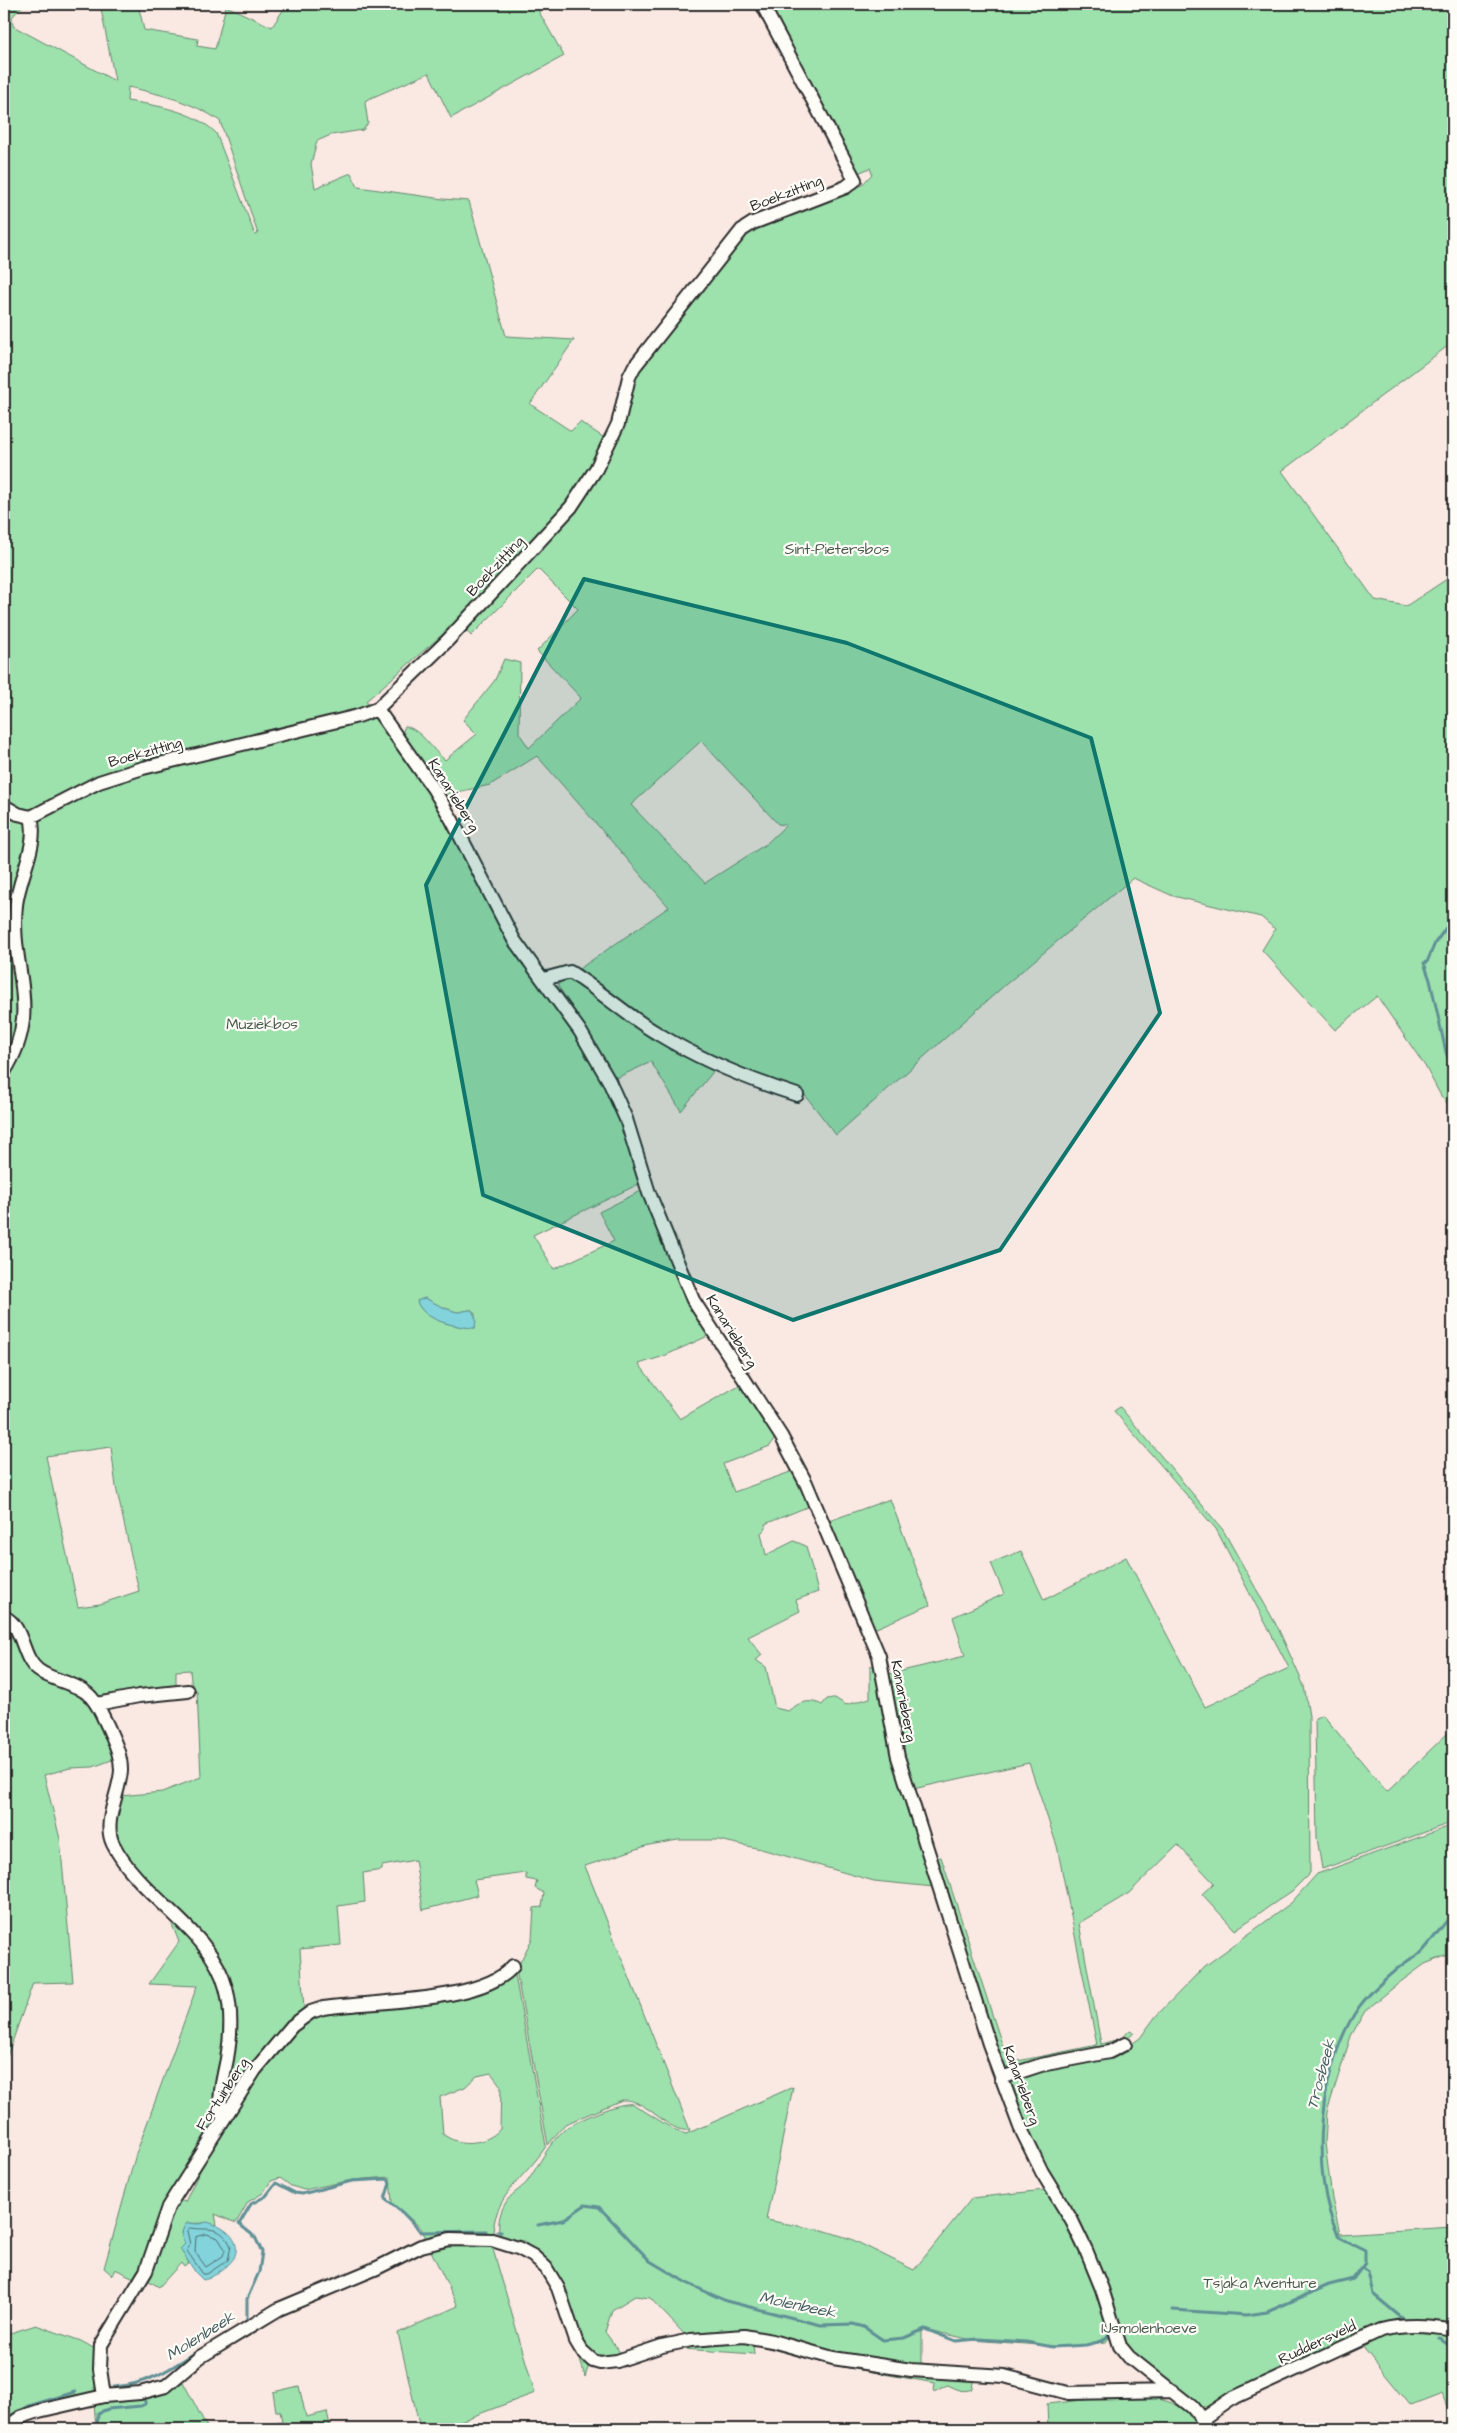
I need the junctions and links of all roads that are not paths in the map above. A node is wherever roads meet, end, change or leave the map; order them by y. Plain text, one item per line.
1 (762, 4) edge
2 (377, 709) junction
3 (4, 806) edge
4 (30, 817) junction
5 (544, 979) junction
6 (4, 1072) edge
7 (796, 1095) dead end
8 (4, 1617) edge
9 (188, 1691) dead end
10 (96, 1704) junction
11 (513, 1966) dead end
12 (1125, 2044) dead end
13 (1001, 2078) junction
14 (223, 2118) junction
15 (1453, 2330) edge
16 (1173, 2391) junction
17 (104, 2396) junction
18 (1204, 2424) edge
19 (4, 2429) edge

1 - 2 street, Boekzitting
2 - 4 street, Boekzitting
2 - 5 street, Kanarieberg
3 - 4 street
4 - 6 street
5 - 7 street
5 - 13 street, Kanarieberg
8 - 10 street
9 - 10 street
10 - 14 street
11 - 14 street, Fortuinberg
12 - 13 street
13 - 16 street, Kanarieberg
14 - 17 street, Fortuinberg
15 - 18 street, Ruddersveld
16 - 17 street
16 - 18 street, Kanarieberg
17 - 19 street

